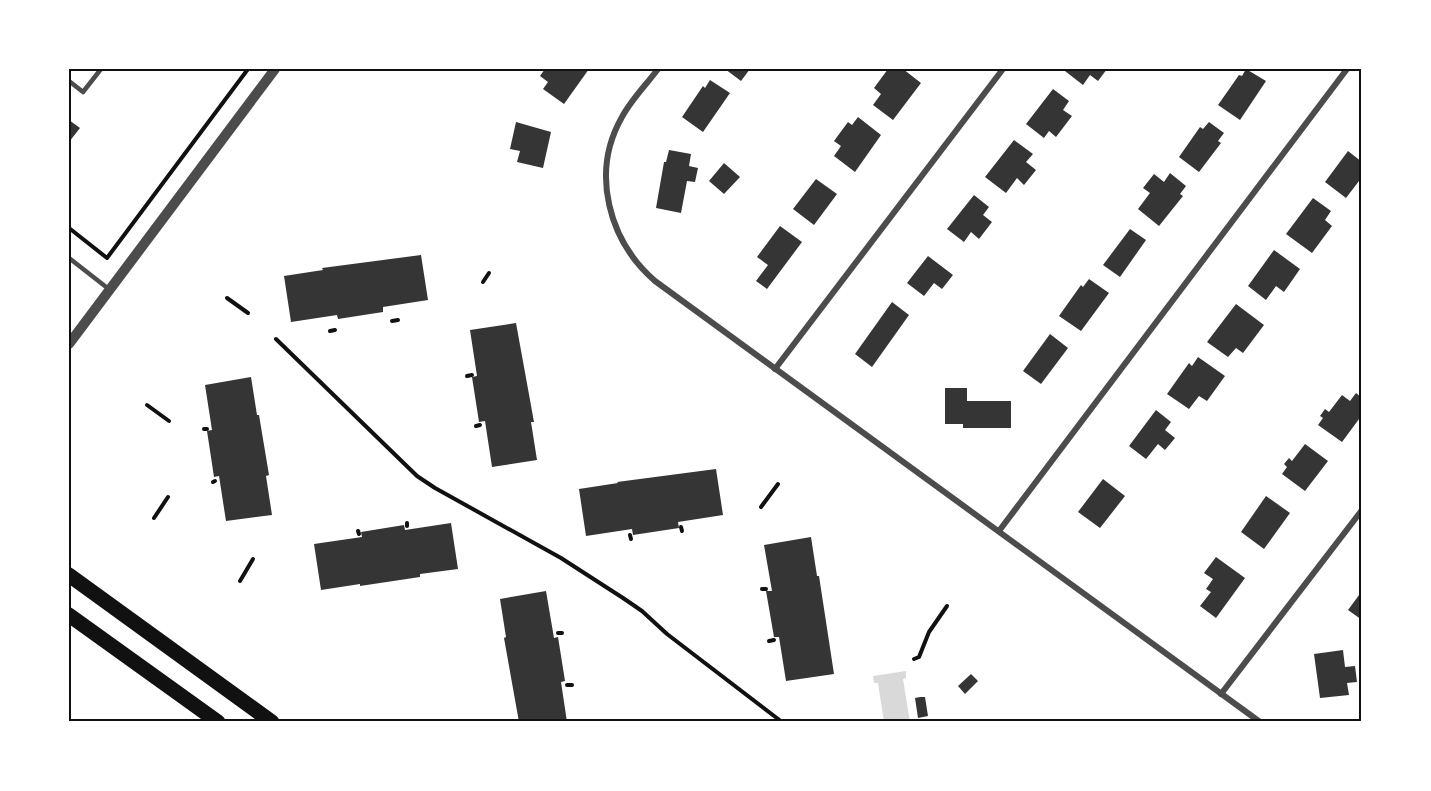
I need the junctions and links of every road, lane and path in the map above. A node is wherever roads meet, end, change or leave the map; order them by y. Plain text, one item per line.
1 (101, 69) edge
2 (248, 69) edge
3 (275, 69) edge
4 (658, 69) edge
5 (1003, 69) edge
6 (1347, 69) edge
7 (69, 81) edge
8 (69, 228) edge
9 (69, 258) edge
10 (489, 273) dead end
11 (483, 282) dead end
12 (110, 290) junction
13 (227, 298) dead end
14 (248, 313) dead end
15 (398, 320) dead end
16 (392, 321) dead end
17 (276, 339) dead end
18 (69, 344) edge
19 (775, 369) junction
20 (147, 405) dead end
21 (169, 421) dead end
22 (778, 484) dead end
23 (168, 497) dead end
24 (761, 507) dead end
25 (1362, 510) edge
26 (154, 518) dead end
27 (999, 531) junction
28 (253, 559) dead end
29 (69, 575) edge
30 (240, 581) dead end
31 (947, 606) dead end
32 (69, 615) edge
33 (914, 659) dead end
34 (1221, 694) junction
35 (218, 722) edge
36 (272, 722) edge
37 (782, 722) edge
38 (1260, 722) edge

1 - 7 lane
2 - 8 path
3 - 12 street
4 - 19 street
5 - 19 street
6 - 27 street
9 - 12 lane
10 - 11 path
12 - 18 street
13 - 14 path
15 - 16 path
17 - 37 path
19 - 27 street
20 - 21 path
22 - 24 path
23 - 26 path
25 - 34 street
27 - 34 street
28 - 30 path
29 - 36 main road
31 - 33 path
32 - 35 main road
34 - 38 street

